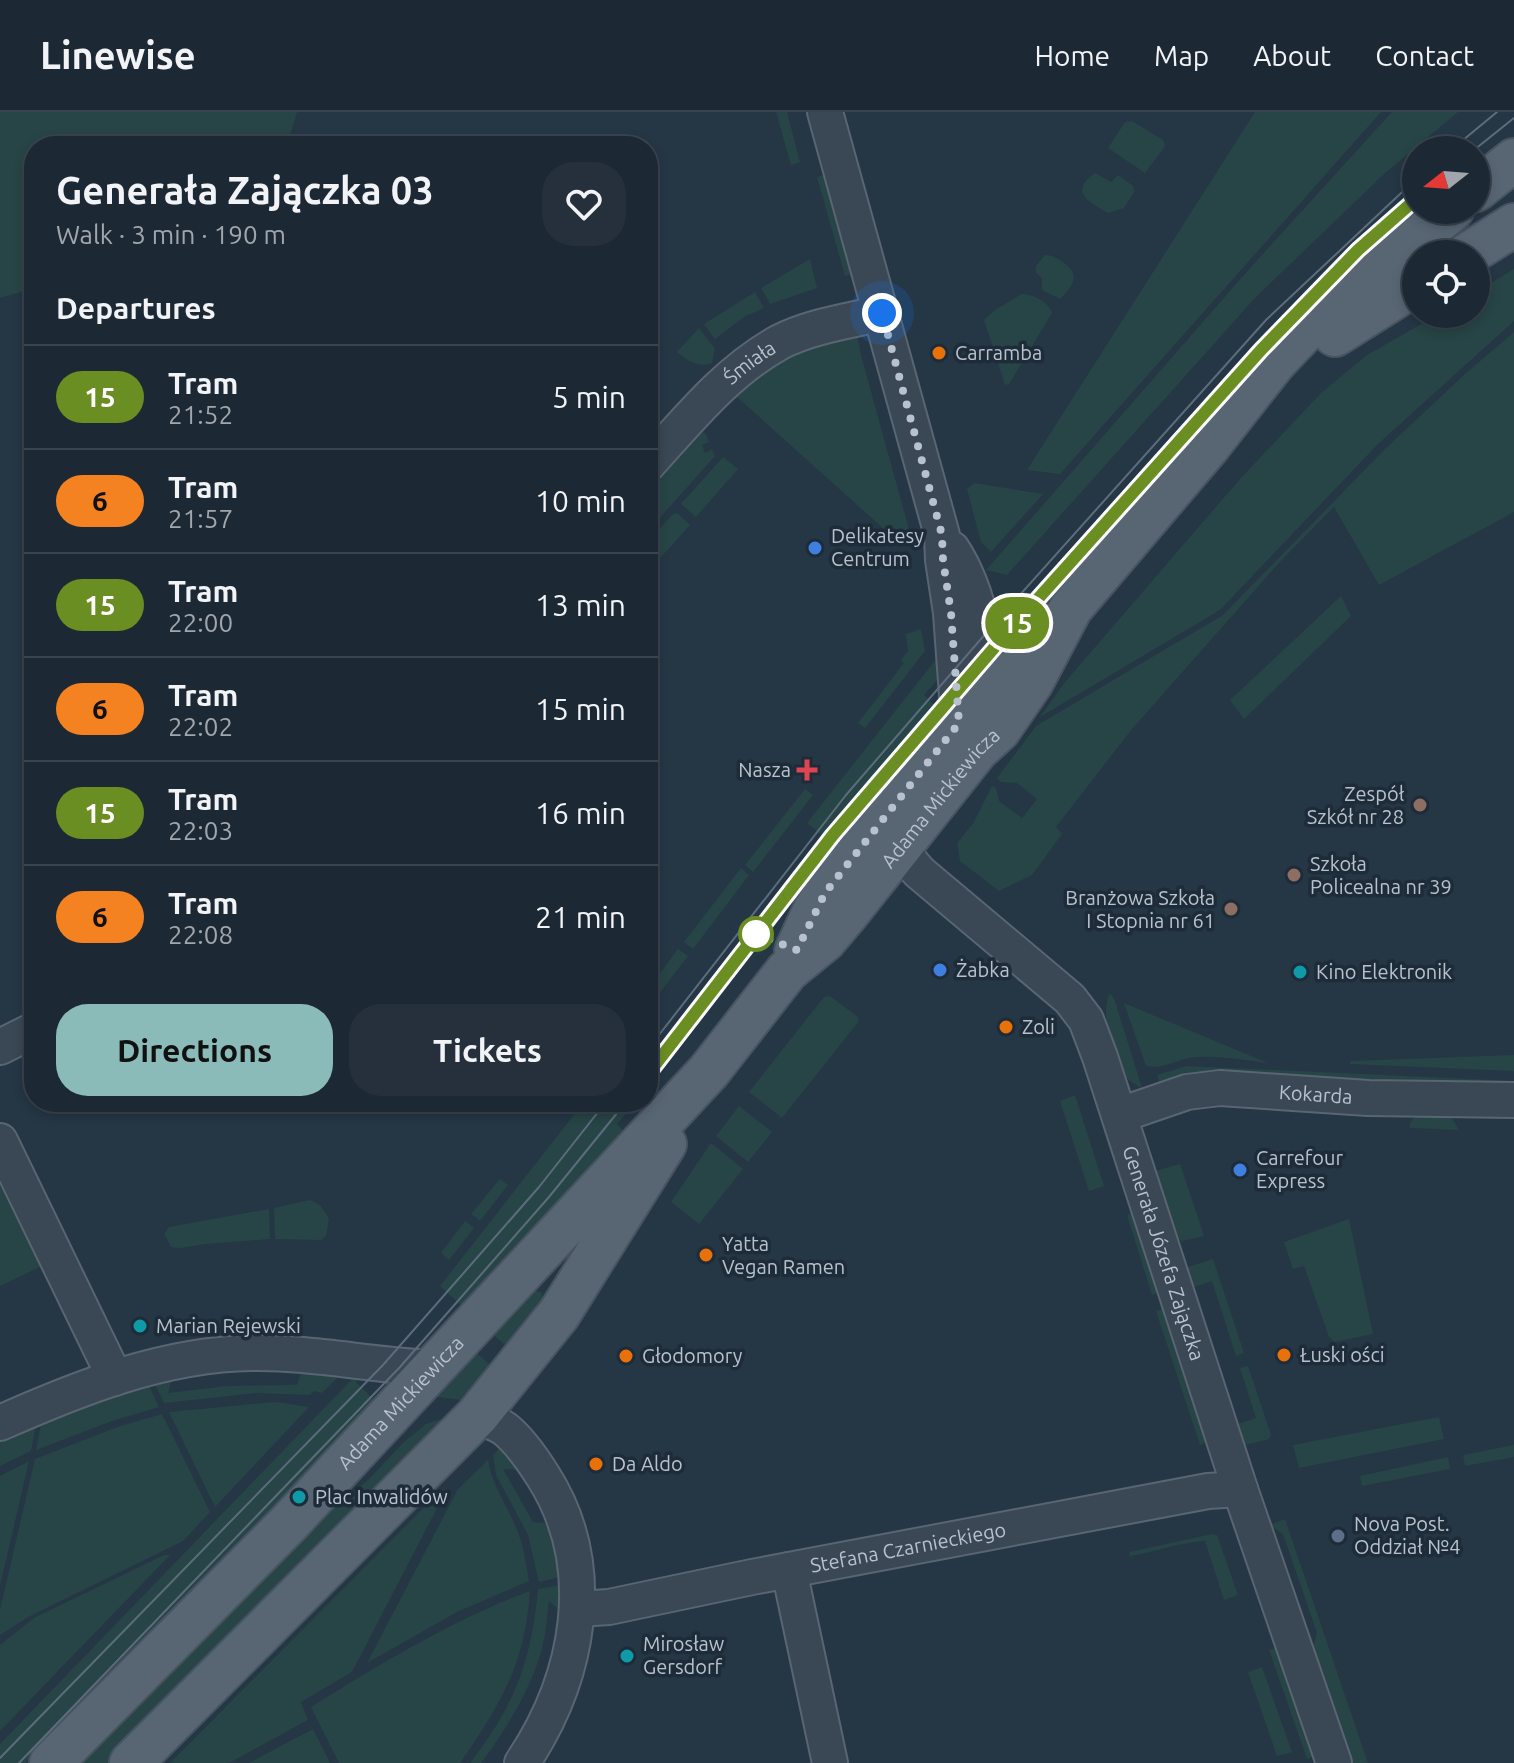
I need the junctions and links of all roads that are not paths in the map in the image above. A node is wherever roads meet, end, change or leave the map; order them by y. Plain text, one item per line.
1 (825, 112) edge
2 (1514, 160) edge
3 (1490, 179) edge
4 (1435, 224) edge
5 (1514, 225) edge
6 (1490, 240) edge
7 (1402, 293) edge
8 (882, 313) junction
9 (1208, 447) junction
10 (658, 453) edge
11 (942, 535) junction
12 (1071, 608) junction
13 (990, 686) junction
14 (968, 737) junction
15 (894, 830) junction
16 (24, 1035) edge
17 (0, 1047) edge
18 (709, 1071) junction
19 (1514, 1100) edge
20 (1120, 1115) junction
21 (0, 1141) edge
22 (527, 1267) junction
23 (559, 1314) junction
24 (436, 1368) junction
25 (115, 1378) junction
26 (477, 1416) junction
27 (387, 1420) junction
28 (0, 1423) edge
29 (1240, 1489) junction
30 (789, 1570) junction
31 (578, 1609) junction
32 (51, 1763) edge
33 (131, 1763) edge
34 (522, 1763) edge
35 (830, 1763) edge
36 (1334, 1763) edge

1 - 8 street
2 - 3 main road
4 - 9 main road, Adama Mickiewicza
5 - 6 main road
7 - 9 main road, Adama Mickiewicza
8 - 10 street, Śmiała
8 - 11 street
9 - 12 main road, Adama Mickiewicza
11 - 13 street
11 - 14 street
12 - 13 main road, Adama Mickiewicza
12 - 14 main road, Adama Mickiewicza
13 - 14 main road, Adama Mickiewicza
14 - 15 main road, Adama Mickiewicza
15 - 18 main road, Adama Mickiewicza
15 - 20 street, Generała Józefa Zajączka
16 - 17 street
18 - 22 main road, Adama Mickiewicza
18 - 23 main road, Adama Mickiewicza
19 - 20 street, Kokarda
20 - 29 street, Generała Józefa Zajączka
21 - 25 street
22 - 23 main road
22 - 24 main road, Adama Mickiewicza
23 - 26 main road, Adama Mickiewicza
24 - 25 street
24 - 27 main road, Adama Mickiewicza
25 - 28 street
26 - 27 main road
26 - 31 street
26 - 33 main road, Adama Mickiewicza
27 - 32 main road, Adama Mickiewicza
29 - 30 street, Stefana Czarnieckiego
29 - 36 street, Generała Józefa Zajączka
30 - 31 street, Stefana Czarnieckiego
30 - 35 street
31 - 34 street

